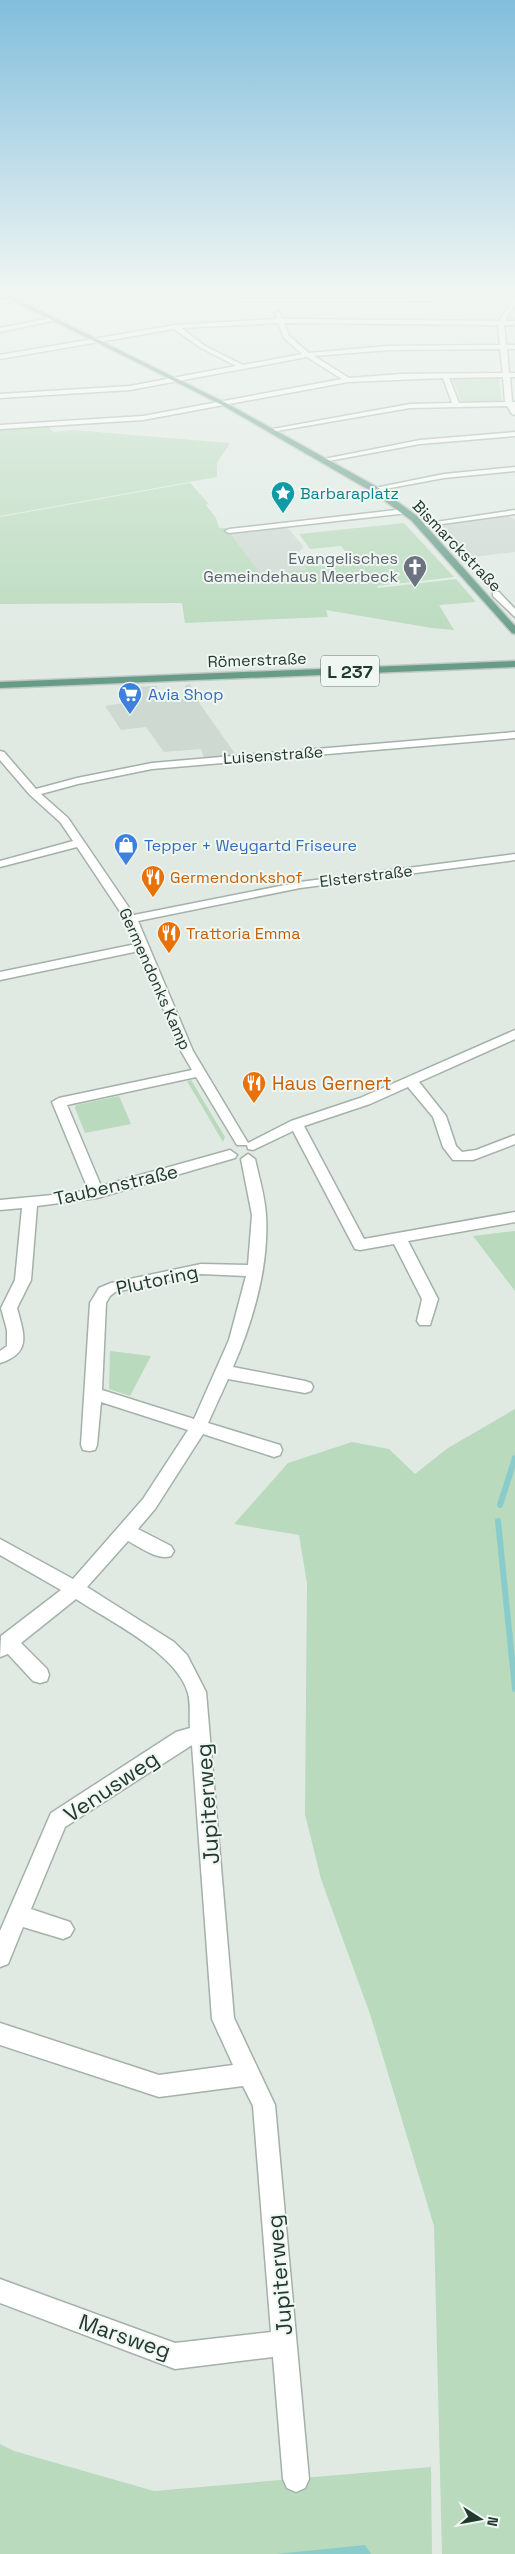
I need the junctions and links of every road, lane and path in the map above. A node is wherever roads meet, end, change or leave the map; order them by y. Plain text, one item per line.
1 (188, 410) edge
2 (235, 410) edge
3 (380, 410) edge
4 (0, 427) edge
5 (270, 430) junction
6 (515, 434) edge
7 (323, 460) junction
8 (515, 469) edge
9 (374, 489) junction
10 (406, 512) junction
11 (515, 512) edge
12 (420, 524) junction
13 (229, 530) dead end
14 (510, 597) dead end
15 (515, 614) edge
16 (514, 629) edge
17 (515, 664) edge
18 (0, 685) edge
19 (515, 735) edge
20 (0, 754) edge
21 (6, 770) edge
22 (34, 792) junction
23 (80, 843) junction
24 (515, 857) edge
25 (0, 864) edge
26 (131, 919) junction
27 (141, 947) junction
28 (0, 976) edge
29 (515, 1034) edge
30 (199, 1072) junction
31 (411, 1081) junction
32 (296, 1124) junction
33 (515, 1139) edge
34 (247, 1149) junction
35 (97, 1193) junction
36 (30, 1203) junction
37 (0, 1205) edge
38 (515, 1217) edge
39 (398, 1237) junction
40 (255, 1271) junction
41 (426, 1321) dead end
42 (0, 1357) edge
43 (225, 1372) junction
44 (305, 1387) dead end
45 (94, 1394) junction
46 (199, 1426) junction
47 (89, 1444) dead end
48 (274, 1450) dead end
49 (125, 1531) junction
50 (0, 1546) edge
51 (165, 1551) dead end
52 (75, 1589) junction
53 (4, 1645) edge
54 (40, 1674) dead end
55 (201, 1734) junction
56 (18, 1915) junction
57 (63, 1929) dead end
58 (0, 1956) edge
59 (0, 2034) edge
60 (249, 2074) junction
61 (0, 2291) edge
62 (284, 2343) junction
63 (296, 2479) dead end

1 - 4 street
2 - 5 main road, Bismarckstraße
3 - 5 street
5 - 7 main road, Bismarckstraße
6 - 7 street
7 - 9 main road, Bismarckstraße
8 - 9 street
9 - 10 main road, Bismarckstraße
10 - 12 main road, Bismarckstraße
10 - 13 street
11 - 12 street
12 - 16 main road, Bismarckstraße
14 - 15 street
17 - 18 main road, Römerstraße / L 237
19 - 22 street, Luisenstraße
20 - 21 street, Germendonks Kamp
21 - 22 street, Germendonks Kamp
22 - 23 street, Germendonks Kamp
23 - 25 street
23 - 26 street, Germendonks Kamp
24 - 26 street, Elsterstraße
26 - 27 street, Germendonks Kamp
27 - 28 street
27 - 30 street, Germendonks Kamp
29 - 31 street
30 - 34 street, Germendonks Kamp
30 - 35 street
31 - 32 street
31 - 33 street
32 - 34 street
32 - 39 street
34 - 35 street, Taubenstraße
34 - 40 street
35 - 36 street, Taubenstraße
36 - 37 street, Taubenstraße
36 - 42 street
38 - 39 street
39 - 41 street
40 - 43 street
40 - 45 street, Plutoring
43 - 44 street
43 - 46 street
45 - 46 street
45 - 47 street, Plutoring
46 - 48 street
46 - 49 street
49 - 51 street
49 - 52 street
50 - 52 street, Jupiterweg
52 - 53 street
52 - 55 street, Jupiterweg
53 - 54 street
55 - 56 street, Venusweg
55 - 60 street, Jupiterweg
56 - 57 street
56 - 58 street, Venusweg
59 - 60 street
60 - 62 street, Jupiterweg
61 - 62 street, Marsweg
62 - 63 street, Jupiterweg

